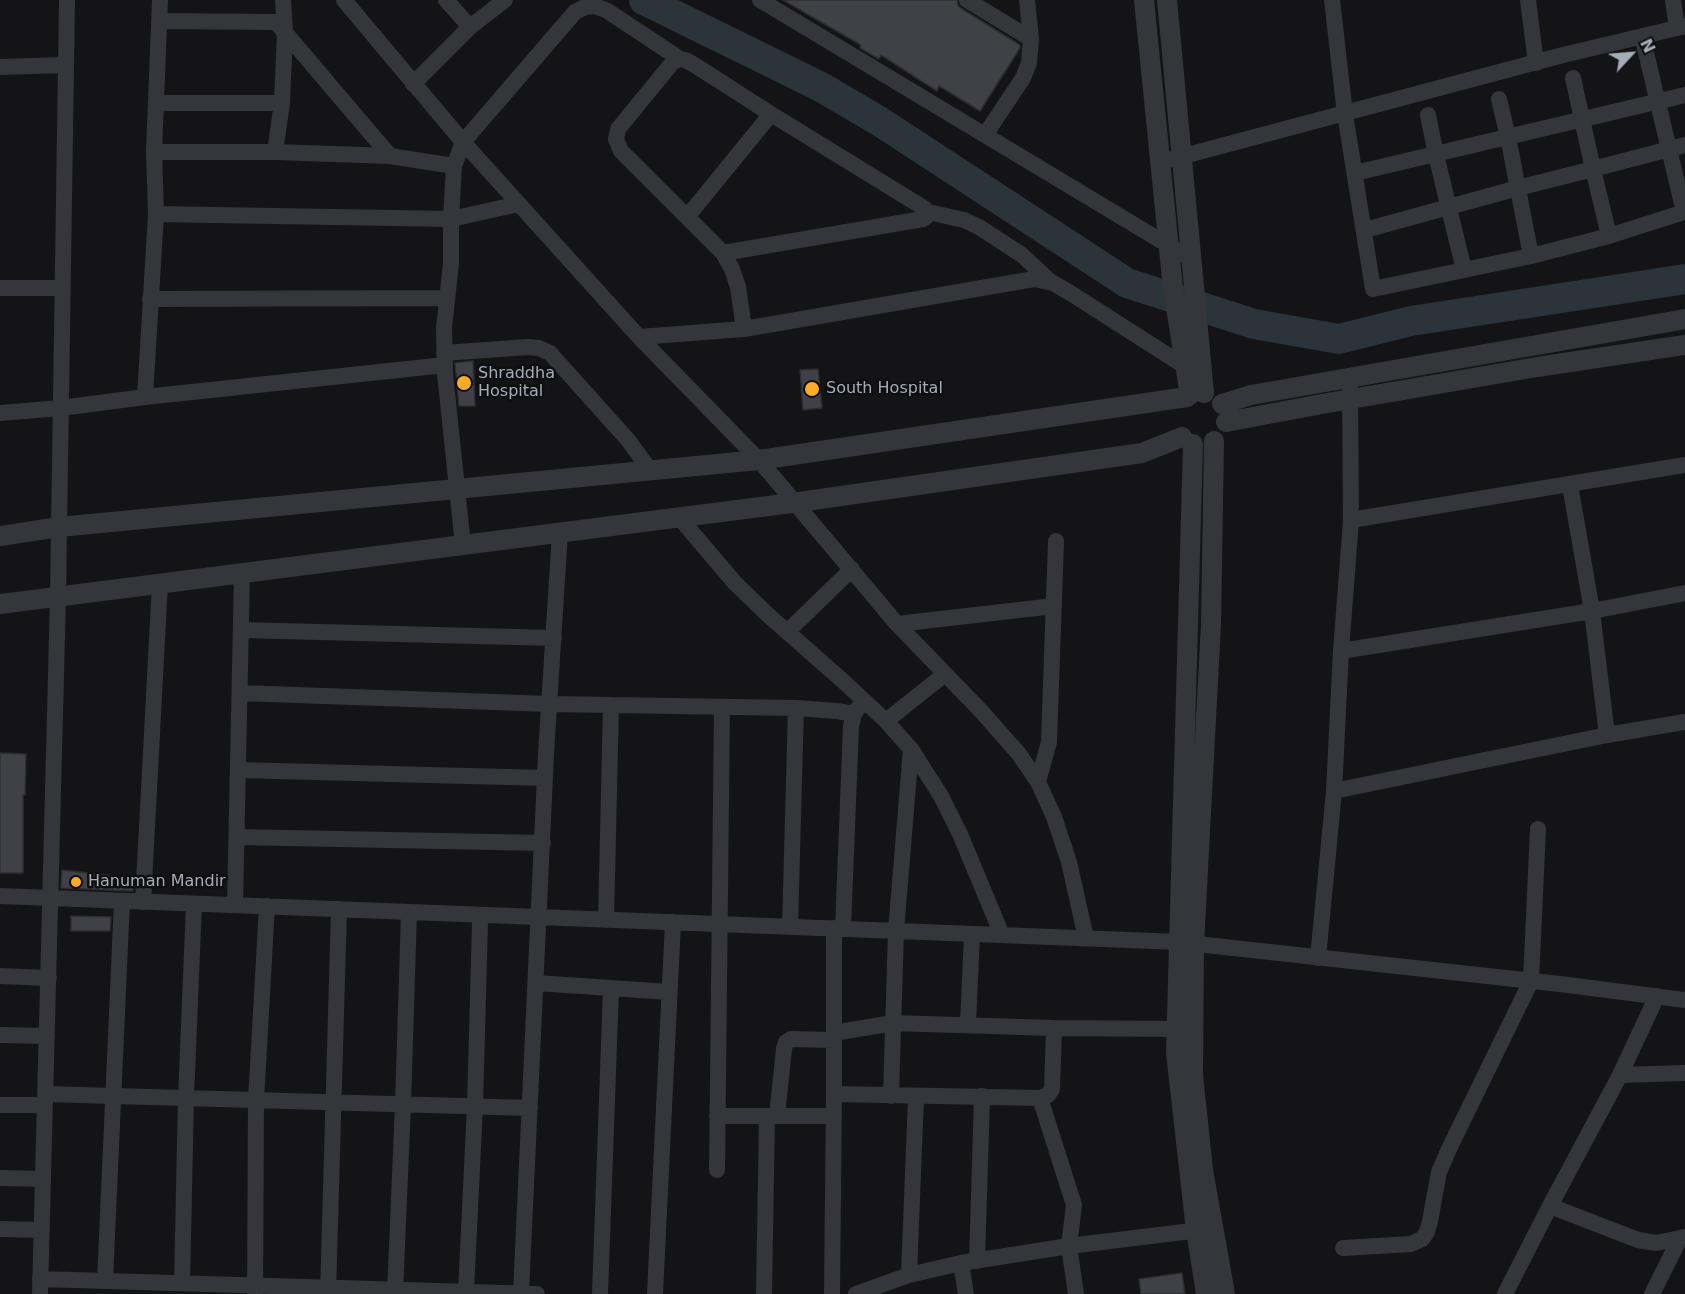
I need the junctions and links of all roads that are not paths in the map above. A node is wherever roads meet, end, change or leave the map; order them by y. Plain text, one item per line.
1 (67, 0) edge
2 (160, 0) edge
3 (283, 0) edge
4 (344, 0) edge
5 (446, 0) edge
6 (505, 0) edge
7 (760, 0) edge
8 (967, 0) edge
9 (1028, 0) edge
10 (1144, 0) edge
11 (1167, 0) edge
12 (1332, 0) edge
13 (1528, 0) edge
14 (1673, 0) edge
15 (160, 21) junction
16 (470, 27) junction
17 (1681, 27) edge
18 (285, 32) junction
19 (1642, 36) junction
20 (1031, 39) junction
21 (680, 59) junction
22 (1536, 63) junction
23 (66, 65) junction
24 (0, 67) edge
25 (1573, 78) dead end
26 (413, 84) junction
27 (1685, 95) edge
28 (1499, 99) dead end
29 (157, 103) junction
30 (282, 103) junction
31 (1658, 103) junction
32 (771, 114) junction
33 (1345, 114) junction
34 (1428, 115) dead end
35 (1582, 118) junction
36 (985, 135) junction
37 (1508, 137) junction
38 (463, 142) junction
39 (1677, 147) edge
40 (154, 152) junction
41 (276, 152) junction
42 (1436, 154) junction
43 (390, 156) junction
44 (1183, 156) junction
45 (1161, 162) junction
46 (454, 166) junction
47 (1593, 169) junction
48 (1355, 173) junction
49 (1518, 188) junction
50 (519, 204) junction
51 (1449, 207) junction
52 (928, 212) junction
53 (1684, 212) edge
54 (156, 214) junction
55 (687, 217) junction
56 (451, 219) junction
57 (1365, 230) junction
58 (1609, 236) junction
59 (1169, 246) junction
60 (723, 253) junction
61 (1531, 256) junction
62 (1192, 260) junction
63 (1464, 270) junction
64 (1053, 283) junction
65 (0, 288) edge
66 (62, 288) junction
67 (447, 298) junction
68 (150, 299) junction
69 (1685, 319) edge
70 (744, 329) junction
71 (639, 337) junction
72 (1685, 345) edge
73 (1191, 349) junction
74 (444, 359) junction
75 (1186, 367) junction
76 (1350, 378) junction
77 (1194, 395) junction
78 (145, 397) junction
79 (1351, 399) junction
80 (61, 408) junction
81 (0, 413) edge
82 (1224, 413) junction
83 (1187, 441) junction
84 (1214, 441) junction
85 (759, 460) junction
86 (1685, 465) edge
87 (650, 470) junction
88 (1570, 485) junction
89 (456, 489) junction
90 (796, 502) junction
91 (679, 517) junction
92 (1351, 520) junction
93 (59, 527) junction
94 (560, 532) junction
95 (0, 536) edge
96 (1056, 541) dead end
97 (463, 545) junction
98 (852, 569) junction
99 (242, 573) junction
100 (160, 583) junction
101 (1685, 593) edge
102 (58, 597) junction
103 (0, 604) edge
104 (1054, 606) junction
105 (1592, 611) junction
106 (897, 624) junction
107 (241, 630) junction
108 (787, 632) junction
109 (554, 638) junction
110 (1341, 651) junction
111 (945, 674) junction
112 (240, 693) junction
113 (549, 704) junction
114 (611, 705) junction
115 (722, 707) junction
116 (859, 707) junction
117 (796, 708) junction
118 (886, 720) junction
119 (1685, 722) edge
120 (1607, 735) junction
121 (911, 749) junction
122 (238, 770) junction
123 (545, 778) junction
124 (1038, 782) junction
125 (1334, 791) junction
126 (1538, 829) dead end
127 (237, 837) junction
128 (543, 843) junction
129 (0, 896) edge
130 (51, 898) junction
131 (122, 901) junction
132 (143, 902) junction
133 (194, 904) junction
134 (235, 905) junction
135 (267, 906) junction
136 (339, 909) junction
137 (409, 912) junction
138 (482, 915) junction
139 (540, 917) junction
140 (606, 920) junction
141 (672, 922) junction
142 (719, 924) junction
143 (790, 927) junction
144 (839, 929) junction
145 (896, 931) junction
146 (972, 935) junction
147 (1002, 935) junction
148 (1086, 938) junction
149 (1186, 943) junction
150 (1318, 958) junction
151 (0, 976) edge
152 (49, 978) junction
153 (1531, 981) junction
154 (536, 983) junction
155 (611, 988) junction
156 (669, 992) junction
157 (1657, 996) junction
158 (1685, 1000) edge
159 (893, 1023) junction
160 (968, 1024) junction
161 (1054, 1028) junction
162 (1177, 1029) junction
163 (0, 1035) edge
164 (47, 1036) junction
165 (834, 1036) junction
166 (1685, 1073) edge
167 (1620, 1075) junction
168 (834, 1094) junction
169 (113, 1096) junction
170 (891, 1096) junction
171 (916, 1096) junction
172 (982, 1096) junction
173 (186, 1098) junction
174 (1040, 1098) junction
175 (45, 1100) junction
176 (256, 1100) junction
177 (332, 1102) junction
178 (403, 1104) junction
179 (0, 1105) edge
180 (475, 1106) junction
181 (530, 1108) junction
182 (717, 1116) junction
183 (772, 1116) junction
184 (834, 1116) junction
185 (717, 1170) dead end
186 (0, 1178) edge
187 (43, 1179) junction
188 (1550, 1206) junction
189 (0, 1229) edge
190 (42, 1230) junction
191 (1205, 1230) junction
192 (1682, 1238) edge
193 (1069, 1246) junction
194 (1343, 1248) dead end
195 (969, 1262) junction
196 (909, 1275) junction
197 (105, 1281) junction
198 (40, 1287) edge
199 (189, 1287) edge
200 (127, 1288) edge
201 (255, 1290) edge
202 (328, 1291) edge
203 (466, 1291) junction
204 (395, 1292) edge
205 (1511, 1292) edge
206 (529, 1293) edge
207 (600, 1294) edge
208 (655, 1294) edge
209 (764, 1294) edge
210 (832, 1294) edge
211 (858, 1294) edge
212 (966, 1294) edge
213 (1076, 1294) edge
214 (1206, 1294) edge
215 (1225, 1294) edge
216 (1652, 1294) edge

1 - 23 street
2 - 15 street
3 - 18 street
4 - 26 street
5 - 16 street
6 - 16 street
7 - 36 street
8 - 20 street
9 - 20 street
10 - 45 street
11 - 44 street
12 - 33 street
13 - 22 street
14 - 17 street
15 - 18 street
15 - 29 street
16 - 26 street
17 - 19 street
18 - 30 street
18 - 43 street
19 - 22 street
19 - 31 street
20 - 36 street
21 - 32 street
21 - 38 street
21 - 55 street
22 - 33 street
23 - 24 street
23 - 66 street
25 - 35 street
26 - 38 street
27 - 31 street
28 - 37 street
29 - 30 street
29 - 40 street
30 - 41 street
31 - 35 street
31 - 39 street
32 - 52 street
32 - 55 street
33 - 44 street
33 - 48 street
34 - 42 street
35 - 37 street
35 - 47 street
36 - 59 street
37 - 42 street
37 - 49 street
38 - 46 street
38 - 50 street
39 - 47 street
39 - 53 street
40 - 41 street
40 - 54 street
41 - 43 street
42 - 48 street
42 - 51 street
43 - 46 street
44 - 45 street
44 - 62 street
45 - 59 street
46 - 56 street
47 - 49 street
47 - 58 street
48 - 57 street
49 - 51 street
49 - 61 street
50 - 56 street
50 - 71 street
51 - 57 street
51 - 63 street
52 - 60 street
52 - 64 street
53 - 58 street
54 - 56 street
54 - 68 street
55 - 60 street
56 - 67 street
57 - 63 street
58 - 61 street
59 - 62 street
59 - 73 street
60 - 70 street
61 - 63 street
62 - 73 street
64 - 70 street
64 - 75 street
65 - 66 street
66 - 80 street
67 - 68 street
67 - 74 street
68 - 78 street
69 - 76 street
70 - 71 street
71 - 85 street
72 - 79 street
73 - 75 street
73 - 77 street
74 - 78 street
74 - 87 street
74 - 89 street
75 - 77 street
76 - 79 street
76 - 82 street
77 - 82 street
77 - 83 street
77 - 85 street
78 - 80 street
79 - 82 street
79 - 92 street
80 - 81 street
80 - 93 street
82 - 84 street
83 - 84 street
83 - 90 street
83 - 149 street
84 - 149 street
85 - 87 street
85 - 90 street
86 - 88 street
87 - 89 street
88 - 92 street
88 - 105 street
89 - 93 street
89 - 97 street
90 - 91 street
90 - 98 street
91 - 94 street
91 - 108 street
92 - 110 street
93 - 95 street
93 - 102 street
94 - 97 street
94 - 109 street
96 - 104 street
97 - 99 street
98 - 106 street
98 - 108 street
99 - 100 street
99 - 107 street
100 - 102 street
100 - 132 street
101 - 105 street
102 - 103 street
102 - 130 street
104 - 106 street
104 - 124 street
105 - 110 street
105 - 120 street
106 - 111 street
107 - 109 street
107 - 112 street
108 - 116 street
109 - 113 street
110 - 125 street
111 - 118 street
111 - 124 street
112 - 113 street
112 - 122 street
113 - 114 street
113 - 123 street
114 - 115 street
114 - 140 street
115 - 117 street
115 - 142 street
116 - 117 street
116 - 118 street
116 - 144 street
117 - 143 street
118 - 121 street
119 - 120 street
120 - 125 street
121 - 145 street
121 - 147 street
122 - 123 street
122 - 127 street
123 - 128 street
124 - 148 street
125 - 150 street
126 - 153 street
127 - 128 street
127 - 134 street
128 - 139 street
129 - 130 street
130 - 131 street
130 - 152 street
131 - 132 street
131 - 169 street
132 - 133 street
133 - 134 street
133 - 173 street
134 - 135 street
135 - 136 street
135 - 176 street
136 - 137 street
136 - 177 street
137 - 138 street
137 - 178 street
138 - 139 street
138 - 180 street
139 - 140 street
139 - 154 street
140 - 141 street
141 - 142 street
141 - 156 street
142 - 143 street
142 - 182 street
143 - 144 street
144 - 145 street
144 - 165 street
145 - 146 street
145 - 159 street
146 - 147 street
146 - 160 street
147 - 148 street
148 - 149 street
149 - 150 street
149 - 162 street
149 - 191 street
150 - 153 street
151 - 152 street
152 - 164 street
153 - 157 street
153 - 194 street
154 - 155 street
154 - 181 street
155 - 156 street
155 - 207 street
156 - 208 street
157 - 158 street
157 - 167 street
159 - 160 street
159 - 165 street
159 - 170 street
160 - 161 street
161 - 162 street
161 - 174 street
162 - 191 street
163 - 164 street
164 - 175 street
165 - 168 street
165 - 183 street
166 - 167 street
167 - 188 street
168 - 170 street
168 - 184 street
169 - 173 street
169 - 175 street
169 - 197 street
170 - 171 street
171 - 172 street
171 - 196 street
172 - 174 street
172 - 195 street
173 - 176 street
173 - 199 street
174 - 193 street
175 - 179 street
175 - 187 street
176 - 177 street
176 - 201 street
177 - 178 street
177 - 202 street
178 - 180 street
178 - 204 street
180 - 181 street
180 - 203 street
181 - 206 street
182 - 183 street
182 - 185 street
183 - 184 street
183 - 209 street
184 - 210 street
186 - 187 street
187 - 190 street
188 - 192 street
188 - 205 street
189 - 190 street
190 - 198 street
191 - 193 street
191 - 214 street
191 - 215 street
192 - 216 street
193 - 195 street
193 - 213 street
195 - 196 street
195 - 212 street
196 - 211 street
197 - 198 street
197 - 200 street
199 - 200 street
199 - 201 street
201 - 202 street
202 - 204 street
203 - 204 street
203 - 206 street

